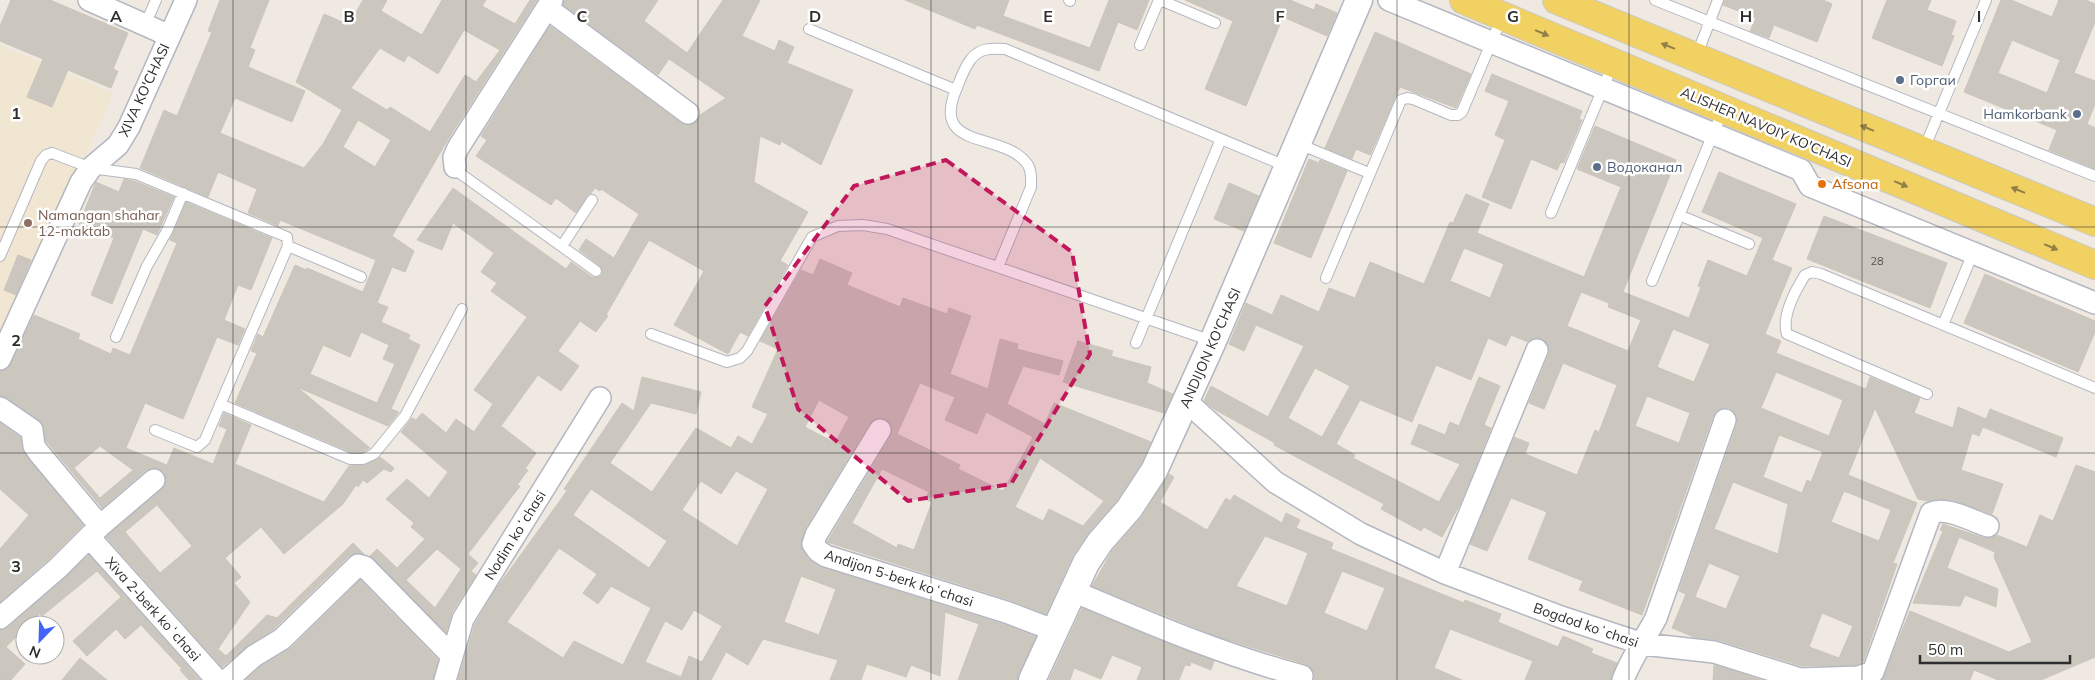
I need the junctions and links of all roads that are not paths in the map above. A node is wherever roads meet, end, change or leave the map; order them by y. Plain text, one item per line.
1 (89, 0) edge
2 (156, 0) edge
3 (186, 0) edge
4 (1160, 0) edge
5 (1359, 0) edge
6 (1389, 0) edge
7 (1464, 0) edge
8 (1556, 0) edge
9 (1655, 0) edge
10 (1718, 0) edge
11 (1986, 0) edge
12 (549, 4) edge
13 (1502, 16) junction
14 (1215, 23) dead end
15 (1710, 23) junction
16 (145, 25) junction
17 (810, 29) dead end
18 (170, 36) junction
19 (1491, 42) junction
20 (1140, 45) dead end
21 (1696, 58) junction
22 (1614, 63) junction
23 (1604, 88) junction
24 (956, 90) junction
25 (688, 113) dead end
26 (1940, 113) junction
27 (1718, 121) junction
28 (1221, 139) junction
29 (1924, 151) junction
30 (1294, 155) junction
31 (455, 167) joint
32 (91, 168) junction
33 (1369, 173) junction
34 (2095, 176) edge
35 (183, 193) junction
36 (592, 200) dead end
37 (1551, 213) dead end
38 (1679, 215) junction
39 (2095, 222) edge
40 (1749, 244) dead end
41 (288, 246) junction
42 (562, 246) junction
43 (1972, 253) junction
44 (0, 256) edge
45 (2095, 265) edge
46 (998, 267) junction
47 (596, 270) dead end
48 (361, 277) dead end
49 (1326, 278) dead end
50 (1652, 281) dead end
51 (2095, 303) edge
52 (462, 309) dead end
53 (1146, 318) junction
54 (1943, 325) junction
55 (651, 334) dead end
56 (116, 337) dead end
57 (1213, 341) junction
58 (1136, 344) dead end
59 (1537, 350) dead end
60 (0, 359) edge
61 (2095, 388) edge
62 (1927, 394) dead end
63 (600, 398) dead end
64 (1186, 401) junction
65 (220, 404) junction
66 (0, 408) edge
67 (1725, 420) dead end
68 (155, 430) dead end
69 (880, 430) dead end
70 (154, 480) dead end
71 (1988, 526) dead end
72 (95, 532) junction
73 (1445, 573) junction
74 (1073, 591) junction
75 (0, 618) edge
76 (1056, 631) junction
77 (1642, 644) junction
78 (451, 654) junction
79 (1302, 676) dead end
80 (217, 680) edge
81 (227, 680) edge
82 (445, 680) edge
83 (1032, 680) edge
84 (1623, 680) edge
85 (1800, 680) edge

1 - 16 street
2 - 16 lane
3 - 18 street, XIVA KO'CHASI
4 - 14 lane
4 - 20 lane
5 - 30 street, ANDIJON KO'CHASI
6 - 19 street
7 - 13 main road, ALISHER NAVOIY KO'CHASI
21 -> 8 main road
9 - 15 lane
10 - 15 lane
11 - 26 lane
12 - 25 street
12 - 31 street
13 - 19 lane
13 -> 22 main road, ALISHER NAVOIY KO'CHASI
15 - 21 lane
15 - 26 lane
16 - 18 street
17 - 24 lane
18 - 32 street, XIVA KO'CHASI
19 - 23 street
19 - 33 lane
29 -> 21 main road
22 - 23 lane
22 - 27 main road, ALISHER NAVOIY KO'CHASI
23 - 27 street
23 - 37 lane
24 - 28 lane
24 - 46 lane
26 - 29 lane
26 - 34 lane
27 - 38 lane
27 - 43 street
27 -> 45 main road, ALISHER NAVOIY KO'CHASI
28 - 30 lane
28 - 53 lane
39 -> 29 main road
30 - 33 lane
30 - 57 street, ANDIJON KO'CHASI
31 - 42 lane
32 - 35 lane
32 - 44 lane
32 - 60 street, XIVA KO'CHASI
33 - 49 lane
35 - 41 lane
35 - 56 lane
36 - 42 lane
38 - 40 lane
38 - 50 lane
41 - 48 lane
41 - 65 lane
42 - 47 lane
43 - 51 street
43 - 54 lane
46 - 53 lane
46 - 55 lane
52 - 65 lane
53 - 57 lane
53 - 58 lane
54 - 61 lane
54 - 62 lane
57 - 64 street, ANDIJON KO'CHASI
59 - 73 street
63 - 78 street, Nodim koʻchasi
64 - 73 street, Bogdod koʻchasi
64 - 74 street, ANDIJON KO'CHASI
65 - 68 lane
66 - 72 street
67 - 77 street
69 - 76 street, Аndijon 5-berk koʻchasi
70 - 72 street
71 - 85 street, Bogdod koʻchasi
72 - 75 street
72 - 80 street, Xiva 2-berk koʻchasi
73 - 77 street, Bogdod koʻchasi
74 - 76 street, ANDIJON KO'CHASI
74 - 79 street
76 - 83 street, ANDIJON KO'CHASI
77 - 84 street
77 - 85 street, Bogdod koʻchasi
78 - 81 street
78 - 82 street, Nodim koʻchasi

